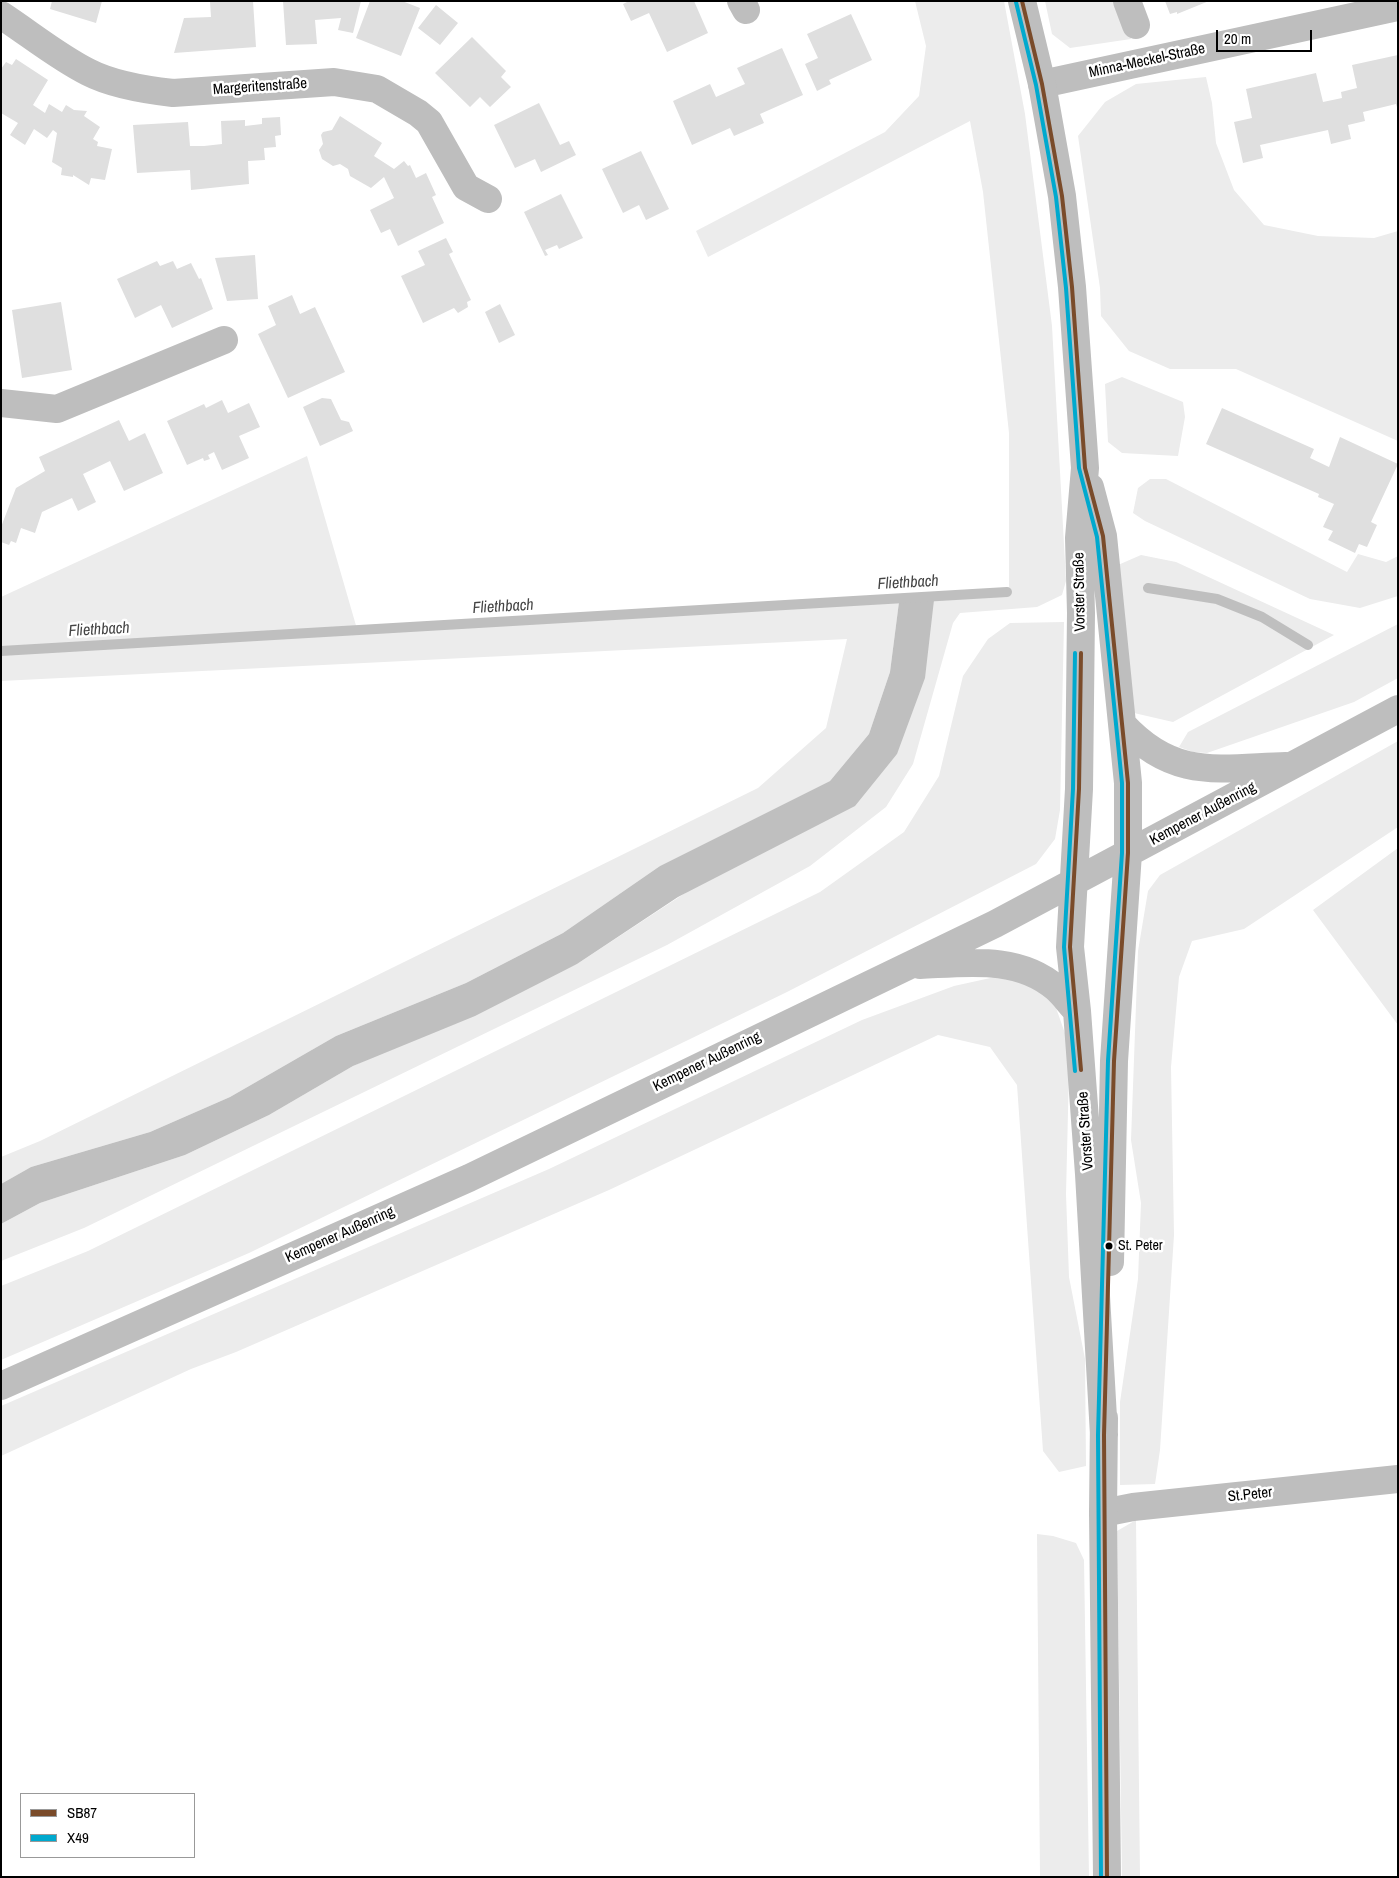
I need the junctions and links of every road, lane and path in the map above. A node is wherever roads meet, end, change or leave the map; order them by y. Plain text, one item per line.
1 (12, 1) edge
2 (1022, 1) edge
3 (1398, 7) edge
4 (1, 15) edge
5 (1042, 84) junction
6 (488, 199) dead end
7 (224, 340) dead end
8 (1, 403) edge
9 (1085, 468) junction
10 (1398, 709) edge
11 (1123, 725) junction
12 (1295, 766) junction
13 (1128, 853) junction
14 (1072, 882) junction
15 (908, 965) junction
16 (1077, 1011) junction
17 (1, 1386) edge
18 (1104, 1435) junction
19 (1398, 1479) edge
20 (1102, 1514) junction
21 (1106, 1877) edge

1 - 4 main road, Margeritenstraße
2 - 5 main road, Vorster Straße
3 - 5 main road, Minna-Meckel-Straße
4 - 6 main road, Margeritenstraße
5 - 9 main road, Vorster Straße
7 - 8 main road
9 - 11 main road, Vorster Straße
9 - 14 main road, Vorster Straße
10 - 12 main road, Kempener Außenring
11 - 12 main road
11 - 13 main road, Vorster Straße
12 - 13 main road, Kempener Außenring
13 - 14 main road, Kempener Außenring
13 - 18 main road, Vorster Straße
14 - 15 main road, Kempener Außenring
14 - 16 main road, Vorster Straße
15 - 16 main road
15 - 17 main road, Kempener Außenring
16 - 18 main road, Vorster Straße
18 - 20 main road, Vorster Straße
19 - 20 main road, St.Peter
20 - 21 main road, Vorster Straße

